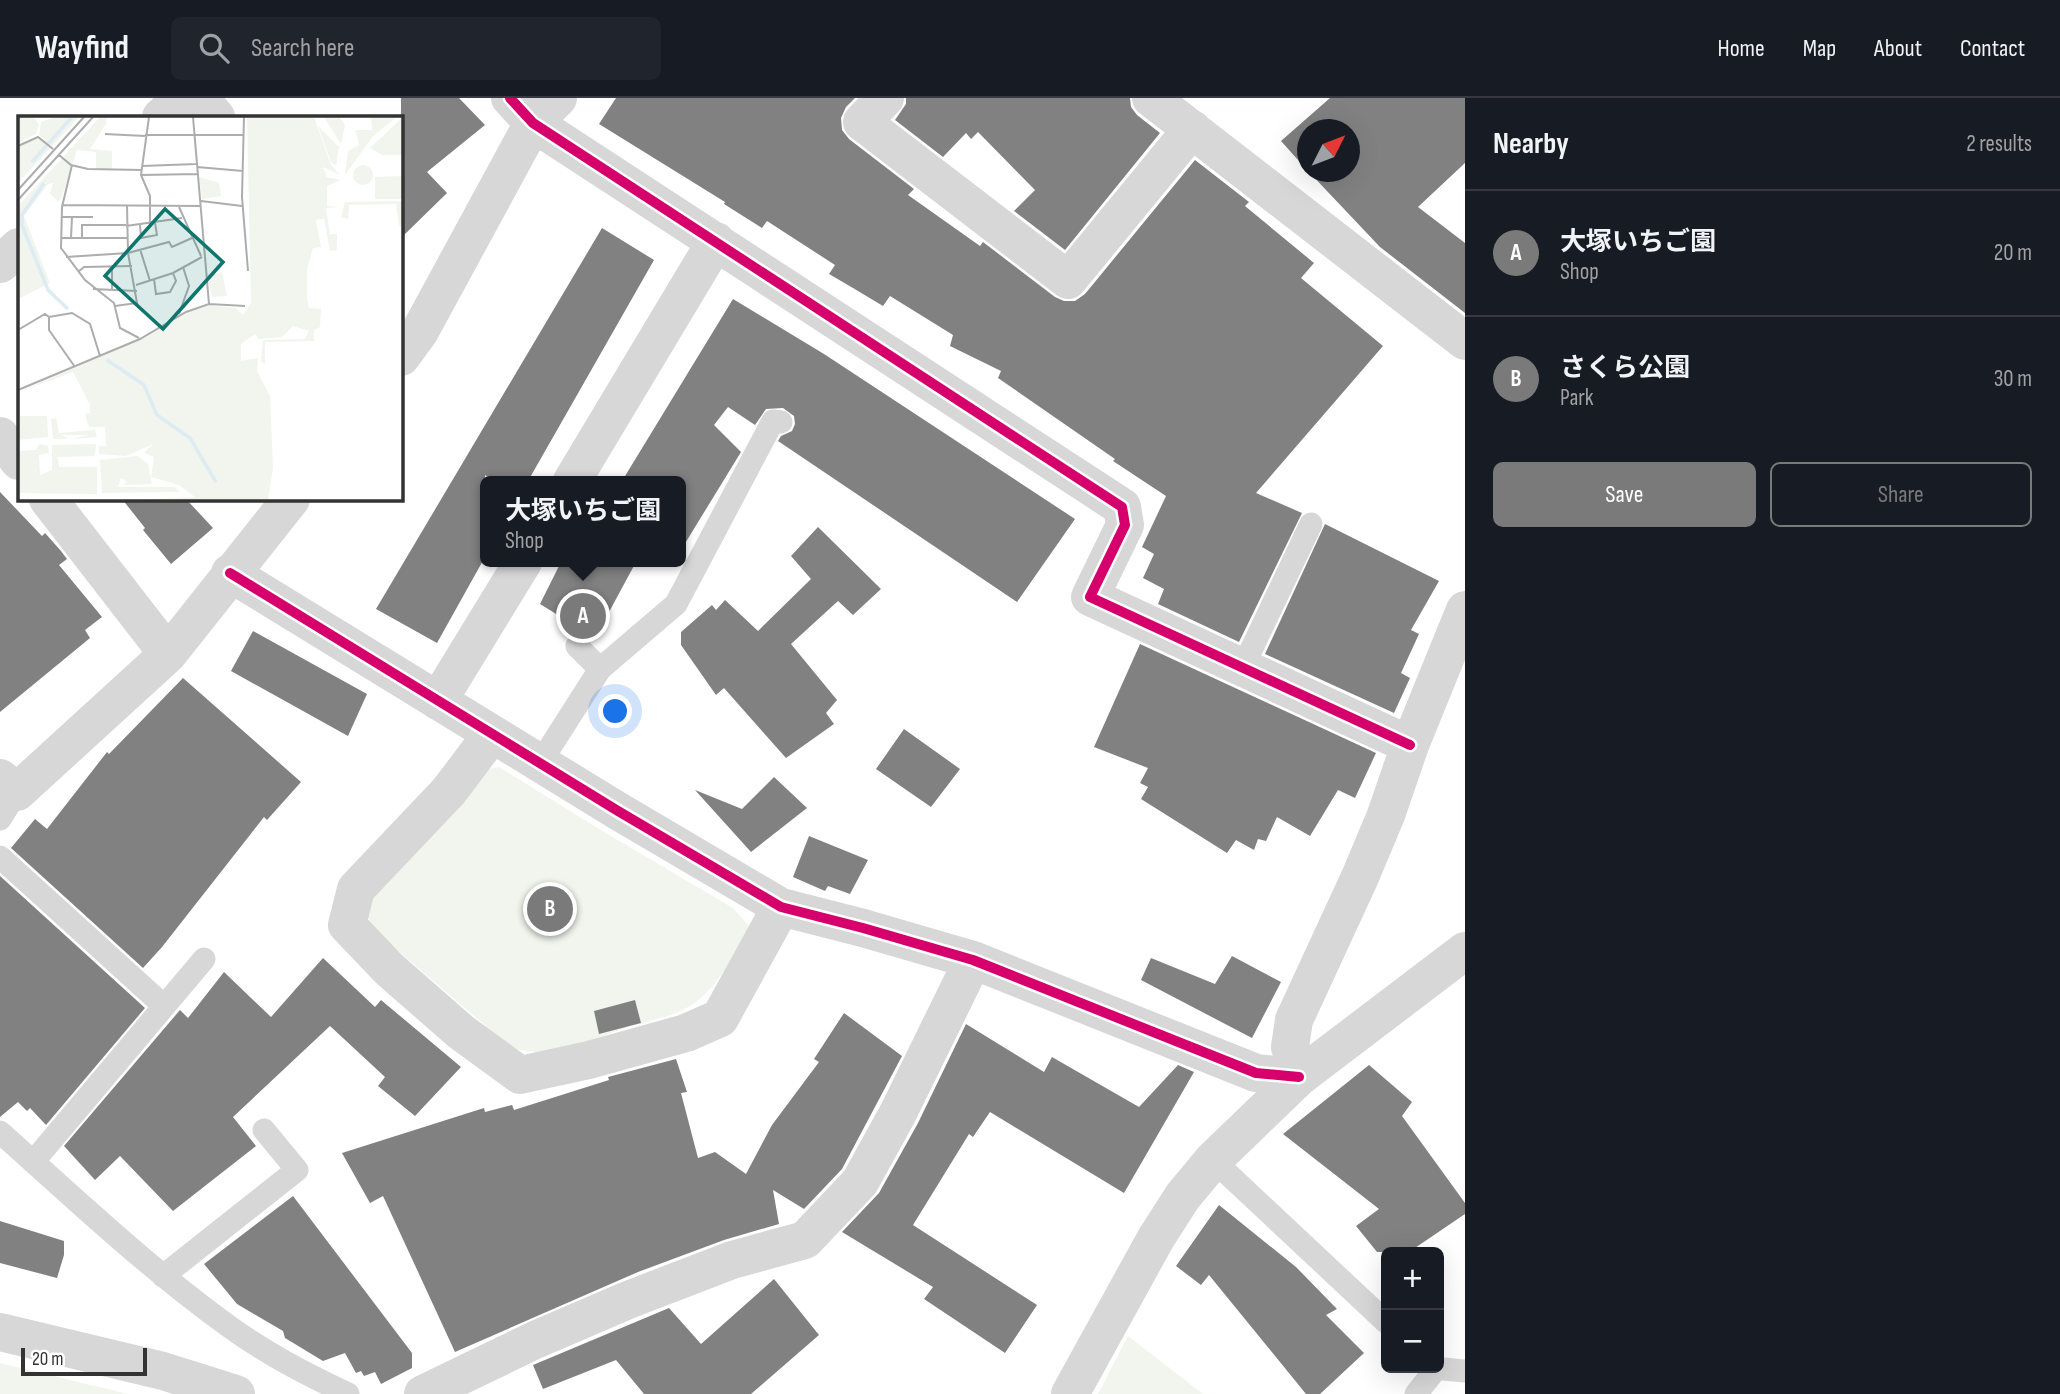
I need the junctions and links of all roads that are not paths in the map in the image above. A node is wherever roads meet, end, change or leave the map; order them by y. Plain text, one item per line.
1 (182, 98) edge
2 (200, 98) edge
3 (885, 98) edge
4 (1151, 98) edge
5 (534, 106) edge
6 (162, 116) edge
7 (215, 116) edge
8 (1192, 129) junction
9 (716, 241) junction
10 (18, 248) edge
11 (0, 264) edge
12 (407, 334) edge
13 (1465, 341) edge
14 (781, 422) dead end
15 (0, 436) edge
16 (18, 460) edge
17 (575, 476) edge
18 (49, 500) edge
19 (289, 500) edge
20 (1311, 524) dead end
21 (520, 567) edge
22 (230, 573) junction
23 (1465, 610) edge
24 (577, 646) dead end
25 (168, 654) junction
26 (1243, 667) junction
27 (600, 668) junction
28 (438, 701) junction
29 (492, 734) junction
30 (1410, 745) junction
31 (540, 763) junction
32 (6, 796) edge
33 (0, 857) edge
34 (781, 907) junction
35 (1465, 951) edge
36 (204, 960) dead end
37 (972, 960) junction
38 (164, 1006) junction
39 (1299, 1077) junction
40 (264, 1130) dead end
41 (0, 1132) edge
42 (1213, 1160) junction
43 (33, 1162) junction
44 (163, 1276) junction
45 (1381, 1317) edge
46 (0, 1332) edge
47 (1444, 1370) edge
48 (1465, 1371) edge
49 (1431, 1373) edge
50 (236, 1394) edge
51 (348, 1394) edge
52 (423, 1394) edge
53 (1070, 1394) edge
54 (1416, 1394) edge

1 - 6 street
2 - 7 street
3 - 8 street
4 - 8 street
5 - 9 street
5 - 12 street
8 - 13 street
9 - 17 street
9 - 26 street
10 - 11 street
14 - 27 lane
15 - 16 street
18 - 25 street
19 - 22 street
20 - 26 lane
21 - 28 street
22 - 25 street
22 - 28 street
23 - 30 street
24 - 27 lane
25 - 32 street
26 - 30 street
27 - 31 lane
28 - 29 street
29 - 31 street
29 - 34 street
30 - 39 street
31 - 34 street
33 - 38 lane
34 - 37 street
35 - 39 street
36 - 38 lane
37 - 39 street
37 - 52 street
38 - 43 lane
39 - 42 street
40 - 44 lane
41 - 43 lane
42 - 45 lane
42 - 53 street
43 - 44 lane
44 - 51 lane
46 - 50 street
47 - 48 lane
49 - 54 lane

